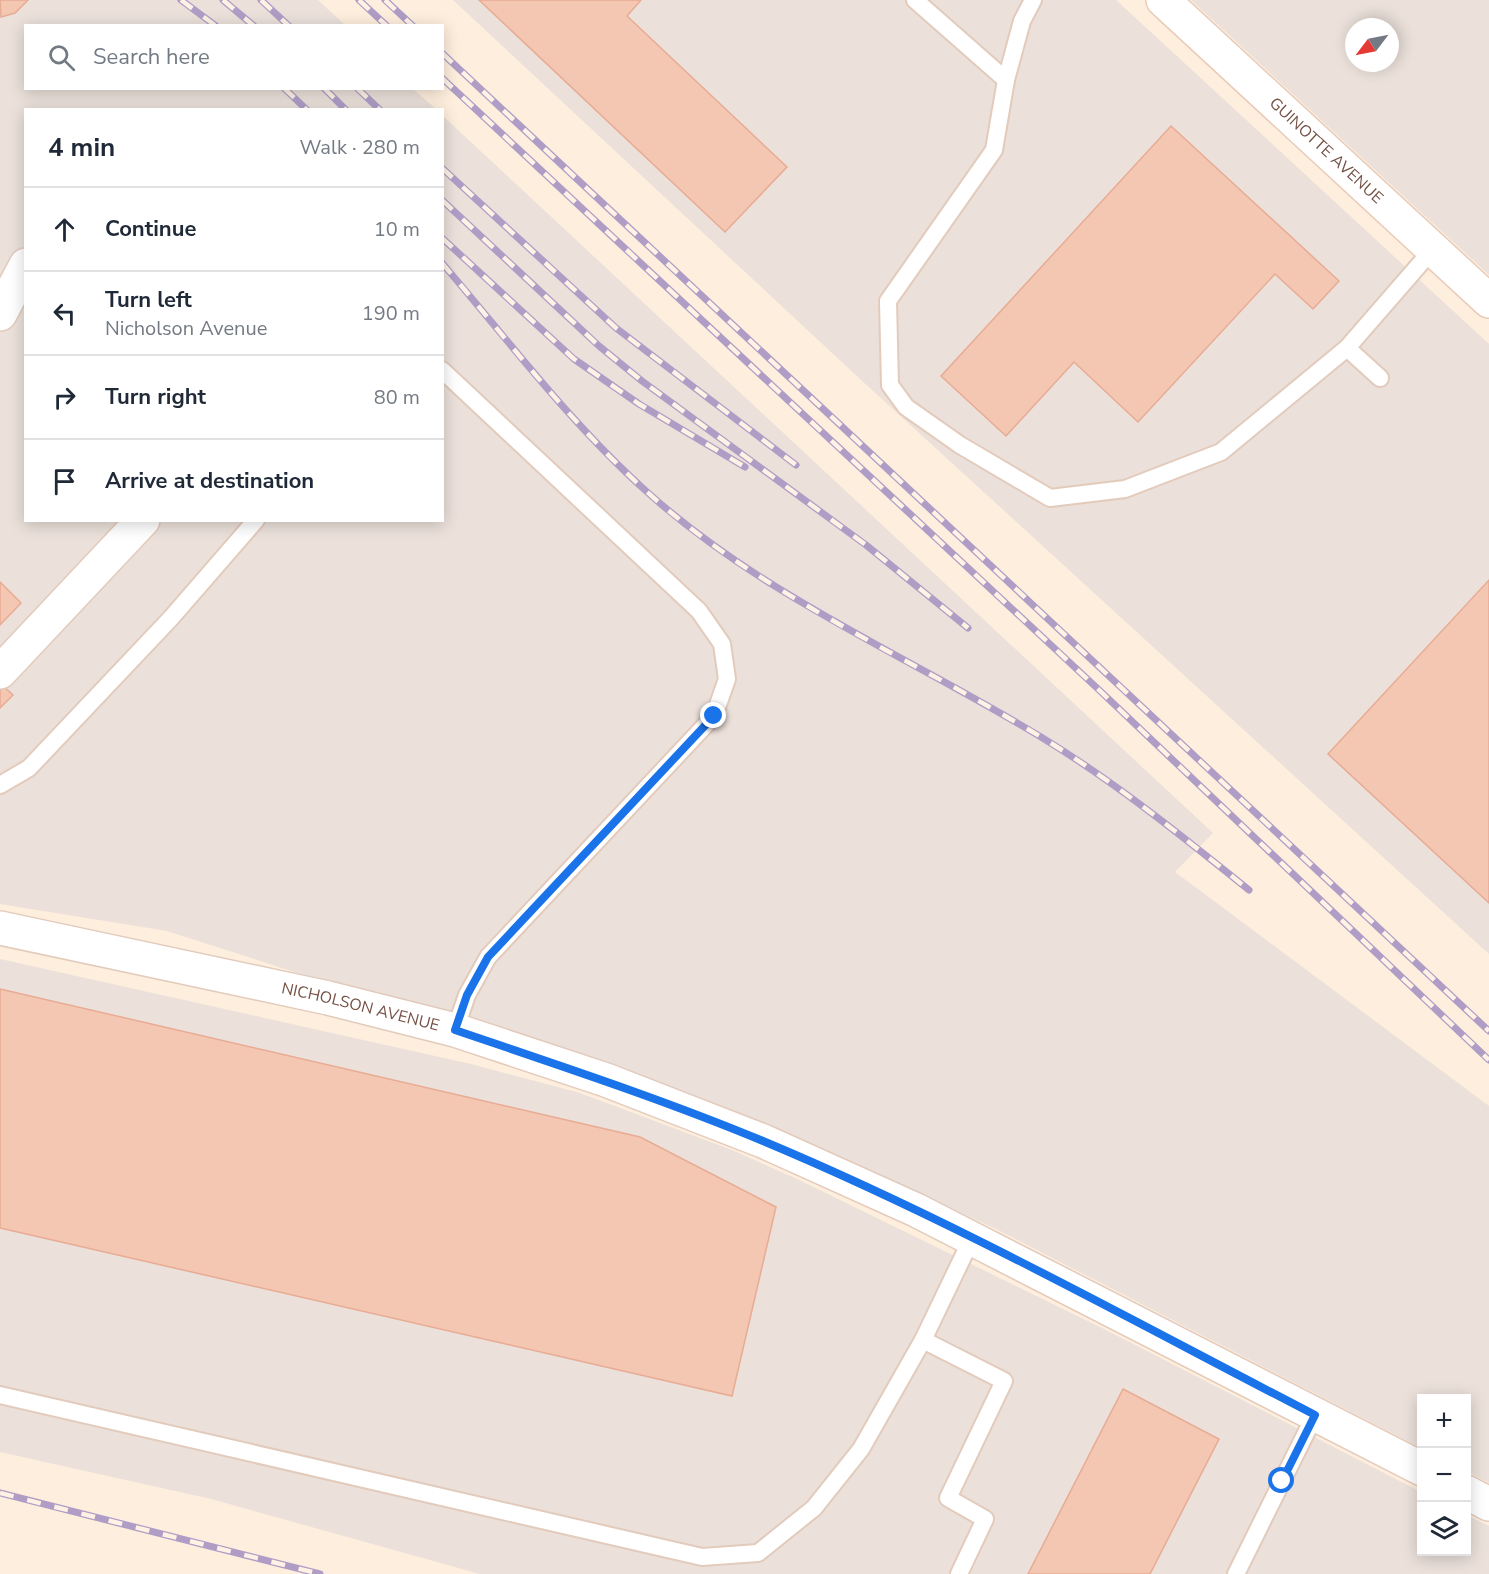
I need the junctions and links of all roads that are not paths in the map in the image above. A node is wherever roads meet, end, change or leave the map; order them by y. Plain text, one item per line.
1 (915, 0) edge
2 (1033, 0) edge
3 (1163, 0) edge
4 (1006, 80) junction
5 (1433, 249) junction
6 (24, 269) edge
7 (1489, 301) edge
8 (0, 314) edge
9 (1347, 348) junction
10 (444, 372) edge
11 (1380, 378) dead end
12 (141, 522) edge
13 (254, 522) edge
14 (0, 672) edge
15 (0, 785) edge
16 (0, 928) edge
17 (455, 1030) junction
18 (972, 1238) junction
19 (923, 1340) junction
20 (0, 1395) edge
21 (1315, 1415) junction
22 (1417, 1466) edge
23 (1471, 1494) edge
24 (1489, 1504) edge
25 (959, 1574) edge
26 (1236, 1574) edge

1 - 4 lane
2 - 4 lane
3 - 5 street, GUINOTTE AVENUE
4 - 9 lane
5 - 7 street, GUINOTTE AVENUE
5 - 9 lane
6 - 8 street
9 - 11 lane
10 - 17 lane
12 - 14 street
13 - 15 lane
16 - 17 street, NICHOLSON AVENUE
17 - 18 street, NICHOLSON AVENUE
18 - 19 lane
18 - 21 street, NICHOLSON AVENUE
19 - 20 lane
19 - 25 lane
21 - 22 street, NICHOLSON AVENUE
21 - 26 lane
23 - 24 street

